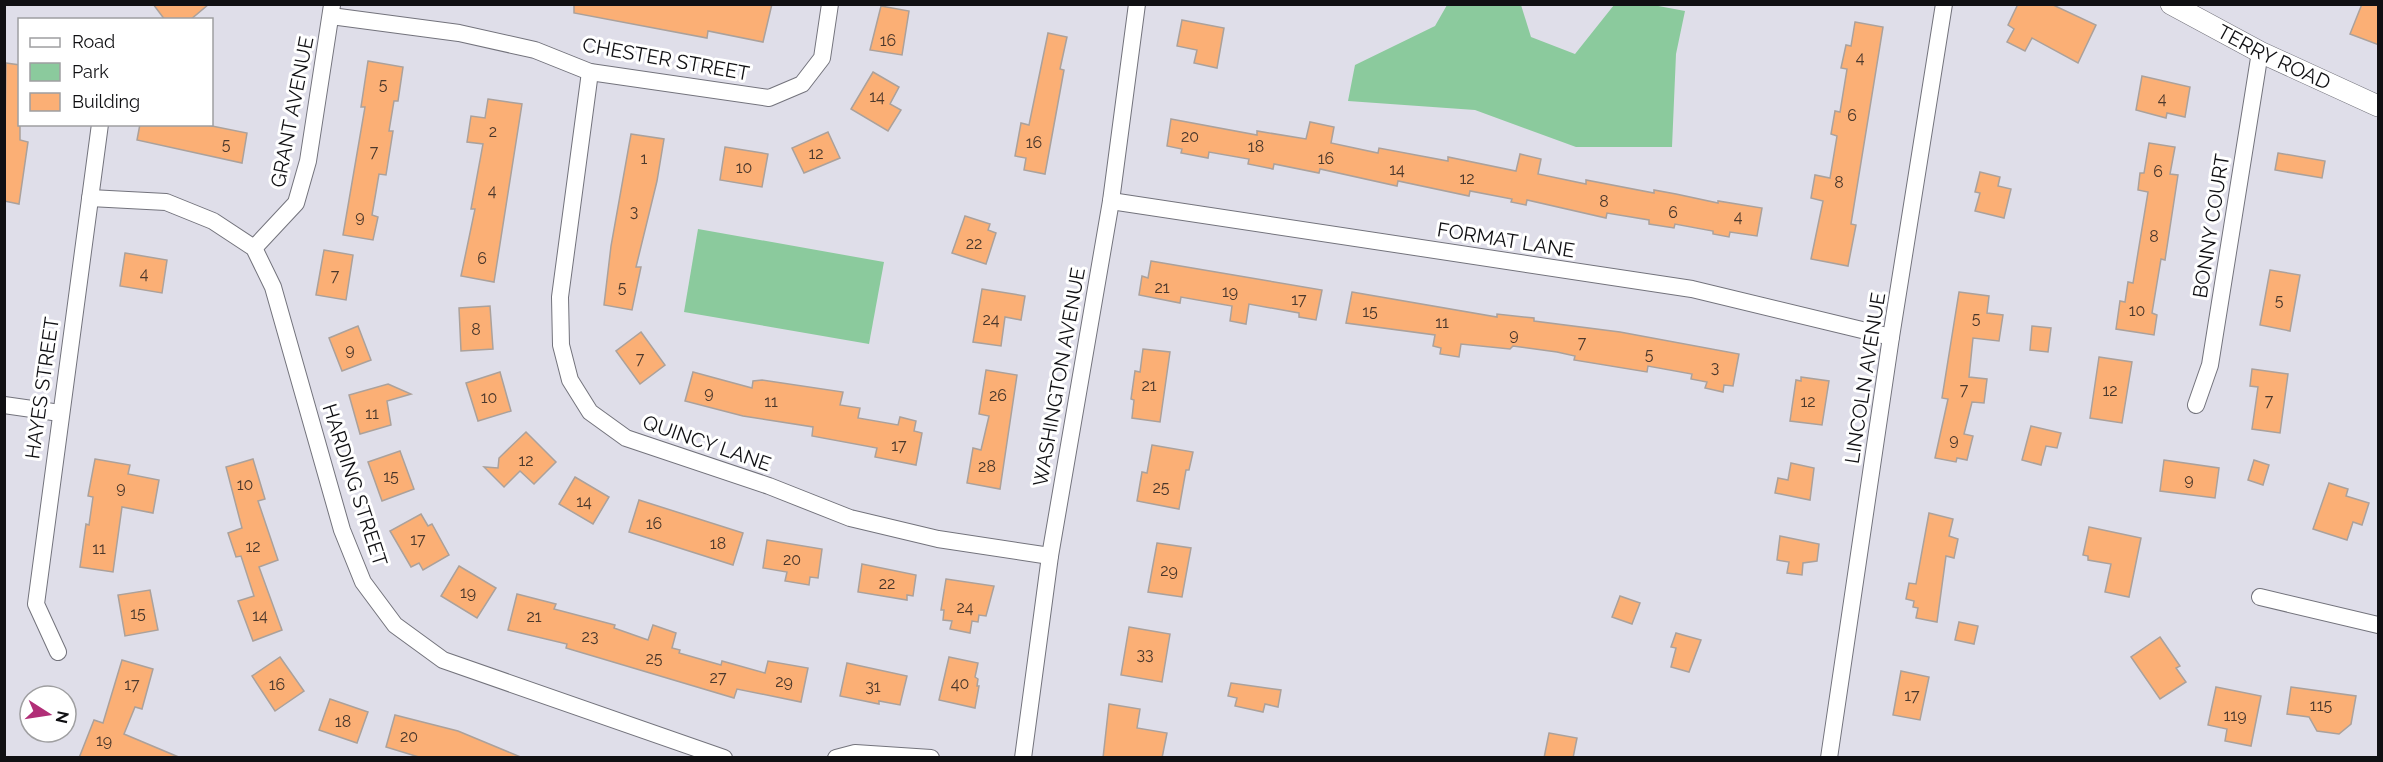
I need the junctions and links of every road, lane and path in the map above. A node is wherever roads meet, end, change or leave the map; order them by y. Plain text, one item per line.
1 (830, 4) edge
2 (1137, 4) edge
3 (1944, 4) edge
4 (2171, 4) edge
5 (332, 10) edge
6 (2194, 10) edge
7 (2260, 52) junction
8 (590, 72) junction
9 (2379, 106) edge
10 (100, 126) edge
11 (90, 198) junction
12 (1111, 201) junction
13 (254, 248) junction
14 (1891, 337) junction
15 (4, 405) edge
16 (2196, 405) dead end
17 (60, 413) junction
18 (1050, 556) junction
19 (2260, 597) dead end
20 (2379, 625) edge
21 (58, 652) dead end
22 (724, 758) edge
23 (836, 758) edge
24 (931, 758) edge
25 (1023, 758) edge
26 (1829, 758) edge

1 - 8 street, CHESTER STREET
2 - 12 street, WASHINGTON AVENUE
3 - 14 street, LINCOLN AVENUE
4 - 6 street, TERRY ROAD
5 - 8 street, CHESTER STREET
5 - 13 street, GRANT AVENUE
6 - 7 street, TERRY ROAD
7 - 9 street, TERRY ROAD
7 - 16 street, BONNY COURT
8 - 18 street, QUINCY LANE
10 - 11 street, HAYES STREET
11 - 13 street
11 - 17 street, HAYES STREET
12 - 14 street, FORMAT LANE
12 - 18 street, WASHINGTON AVENUE
13 - 22 street, HARDING STREET
14 - 26 street, LINCOLN AVENUE
15 - 17 street
17 - 21 street, HAYES STREET
18 - 25 street, WASHINGTON AVENUE
19 - 20 street
23 - 24 street

